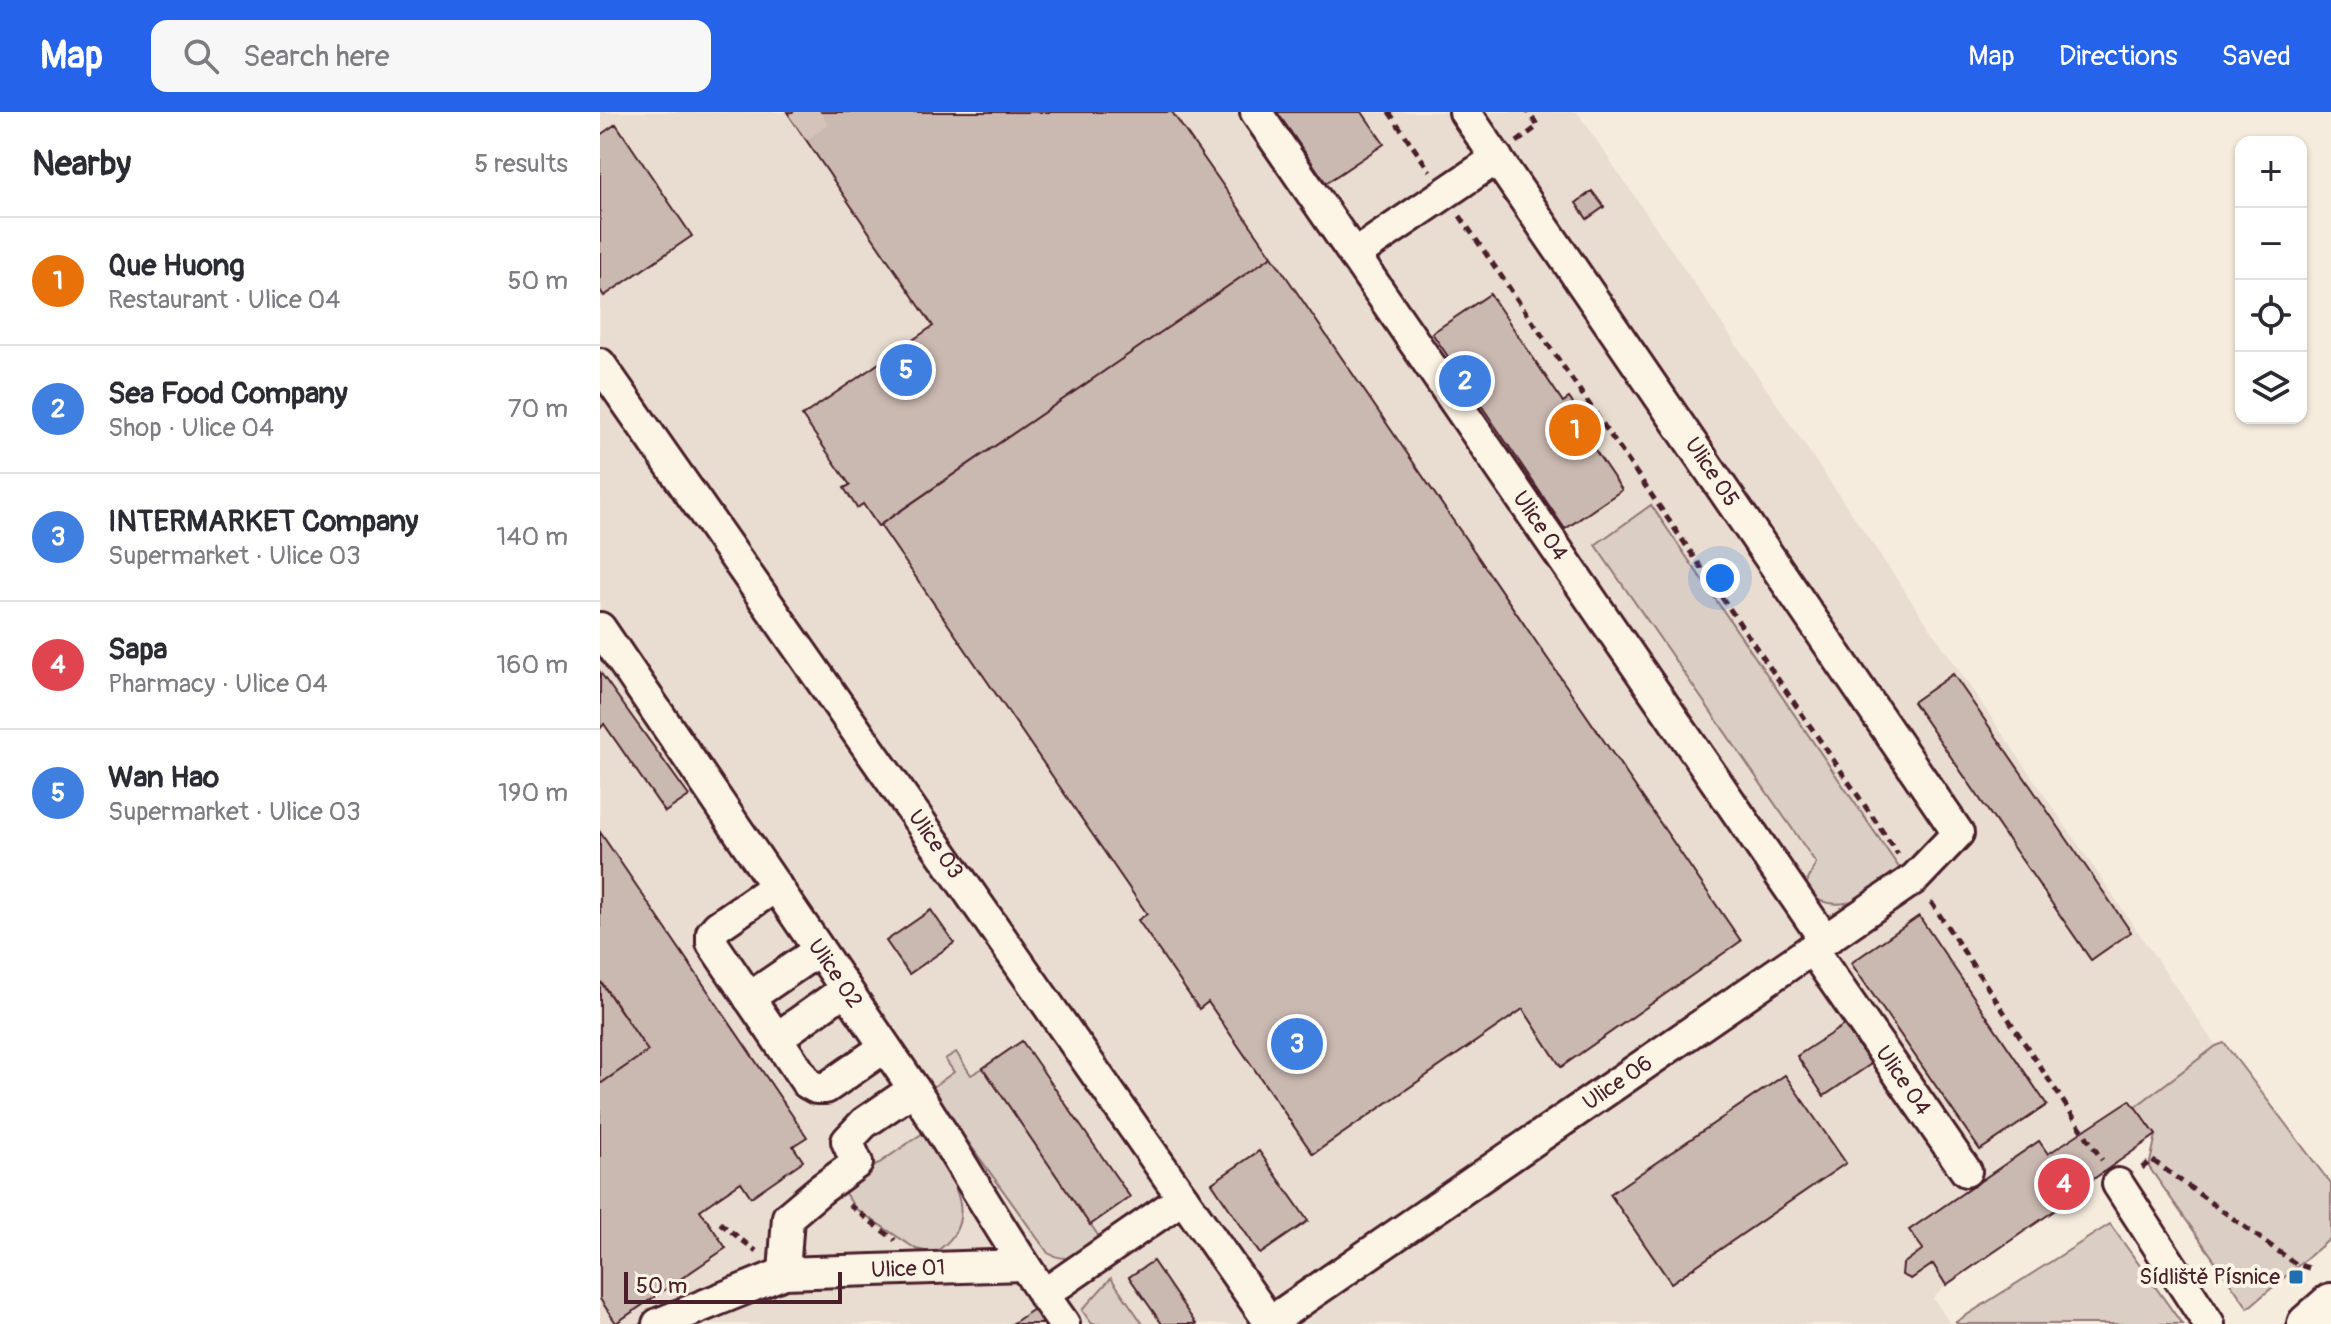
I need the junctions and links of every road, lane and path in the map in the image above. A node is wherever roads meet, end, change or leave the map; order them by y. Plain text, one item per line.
1 (1256, 112) edge
2 (1389, 112) edge
3 (1465, 112) edge
4 (1528, 112) edge
5 (1497, 158) junction
6 (1445, 193) junction
7 (1354, 255) junction
8 (602, 373) edge
9 (600, 628) edge
10 (1958, 833) joint
11 (1915, 878) junction
12 (776, 886) junction
13 (1819, 945) junction
14 (819, 950) junction
15 (846, 989) junction
16 (749, 998) junction
17 (777, 1038) junction
18 (885, 1047) junction
19 (914, 1089) junction
20 (1966, 1171) dead end
21 (2113, 1176) junction
22 (832, 1182) junction
23 (1183, 1198) junction
24 (1022, 1265) junction
25 (913, 1268) junction
26 (2309, 1268) dead end
27 (784, 1273) junction
28 (1043, 1295) junction
29 (2331, 1303) edge
30 (1271, 1323) edge
31 (658, 1324) edge
32 (1064, 1324) edge
33 (2209, 1324) edge
34 (2307, 1324) edge

1 - 7 street, Ulice 04
2 - 6 path
3 - 5 street, Ulice 05
4 - 5 path
5 - 6 street
5 - 10 street, Ulice 05
6 - 7 street
6 - 11 path
7 - 13 street, Ulice 04
8 - 23 street, Ulice 03
9 - 12 street, Ulice 02
10 - 11 street, Ulice 06
11 - 13 street, Ulice 06
11 - 21 path
12 - 14 street, Ulice 02
12 - 16 street
13 - 20 street, Ulice 04
13 - 30 street, Ulice 06
14 - 15 street, Ulice 02
14 - 16 street
15 - 17 street
15 - 18 street, Ulice 02
16 - 17 street
17 - 18 street
18 - 19 street, Ulice 02
19 - 22 street
19 - 24 street, Ulice 02
21 - 26 path
21 - 33 street
22 - 25 path
22 - 27 street
23 - 28 street
23 - 30 street, Ulice 03
24 - 25 street, Ulice 01
24 - 28 street, Ulice 02
25 - 27 street, Ulice 01
27 - 31 street, Ulice 01
28 - 32 street, Ulice 02
29 - 34 main road

